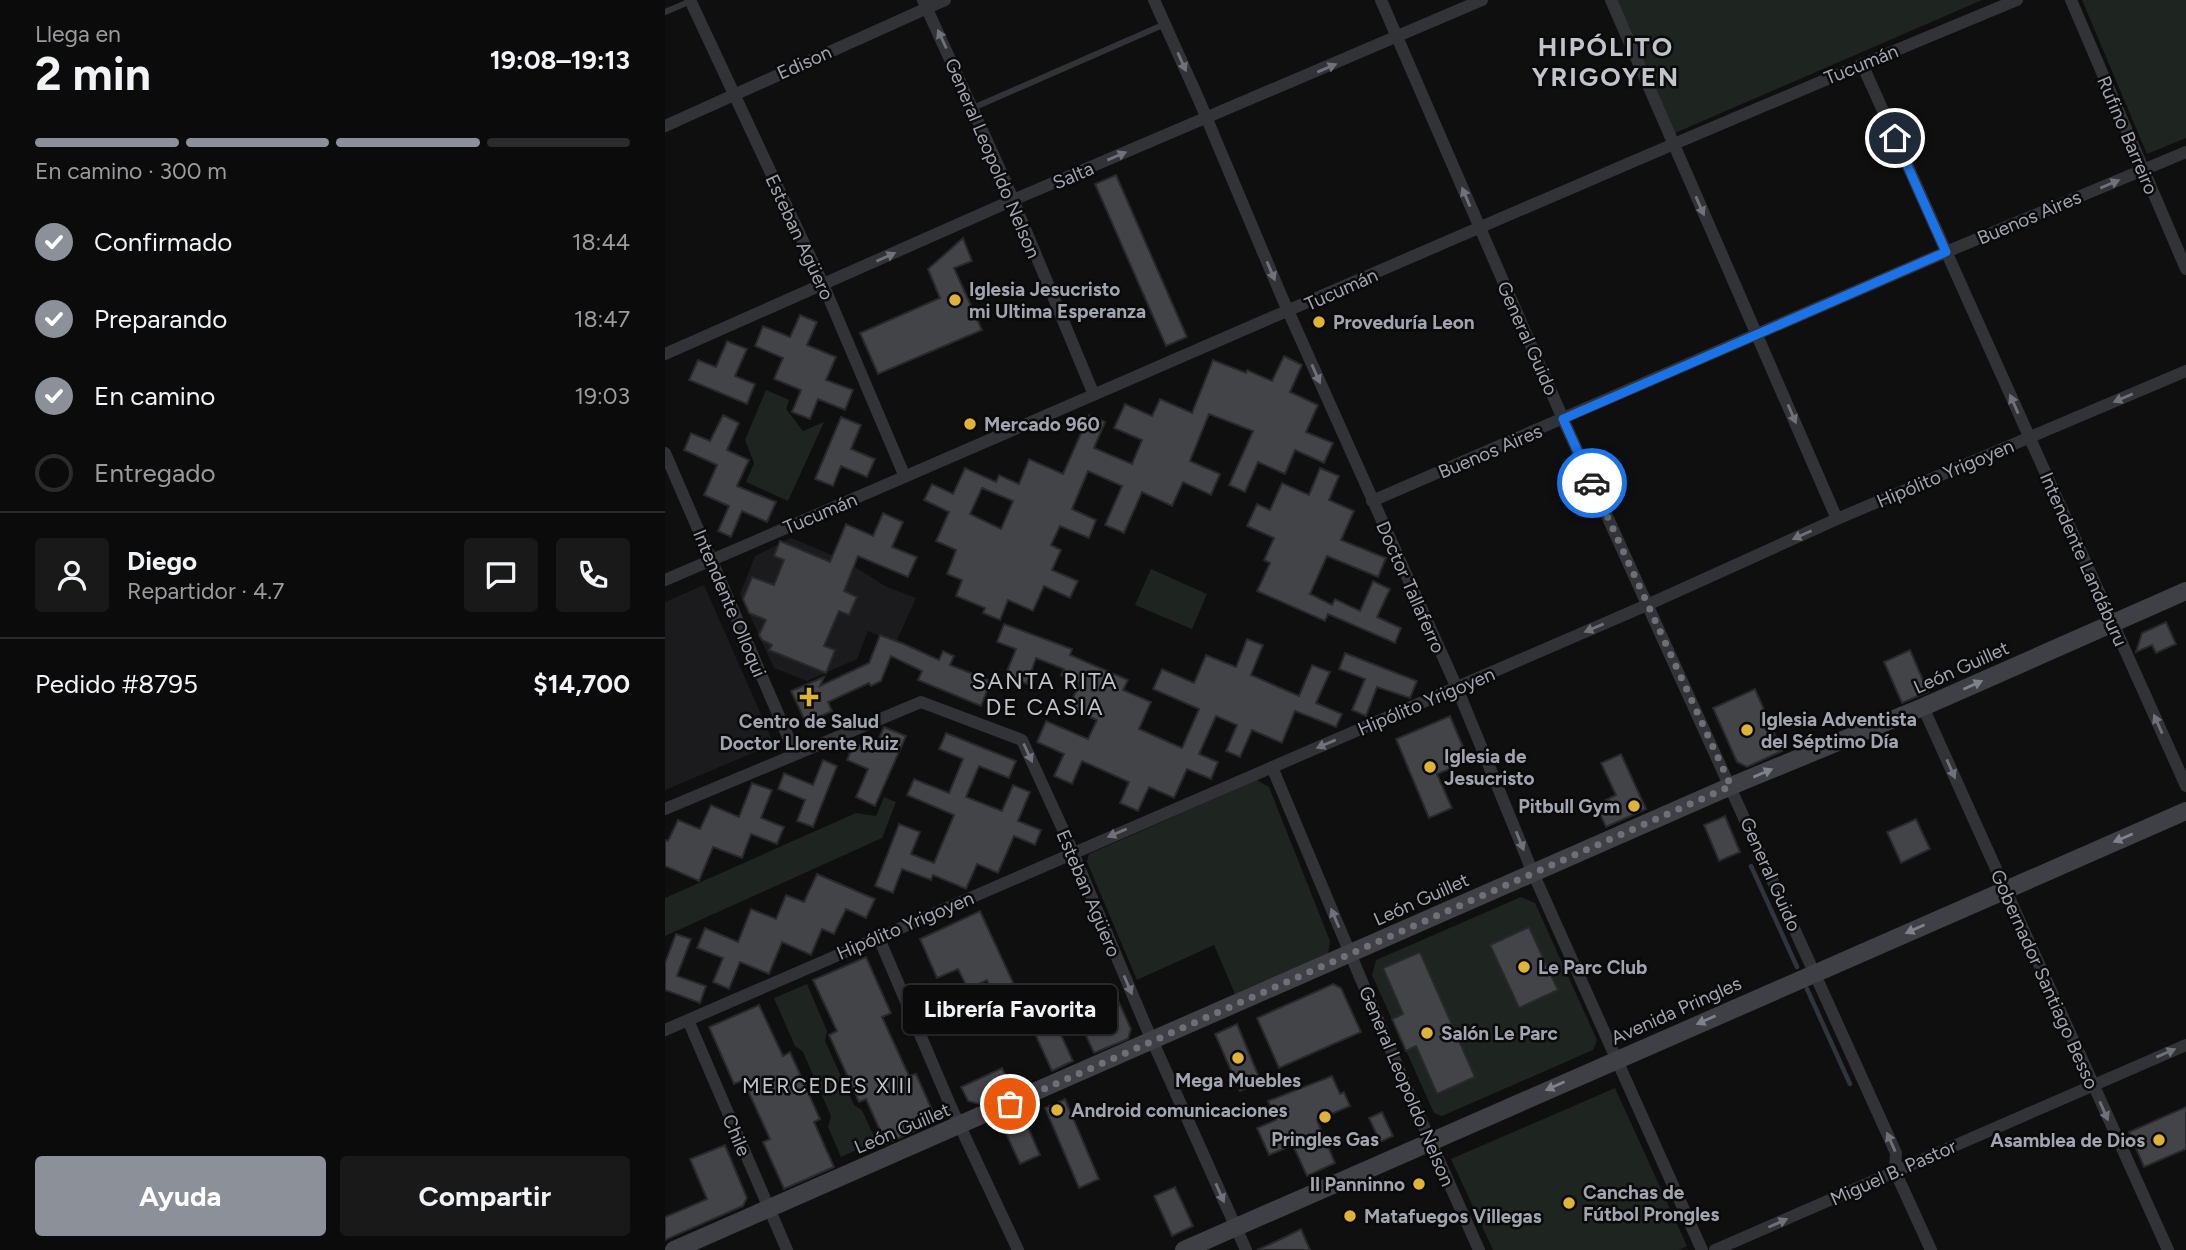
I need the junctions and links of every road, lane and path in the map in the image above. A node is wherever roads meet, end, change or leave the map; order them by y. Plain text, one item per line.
1 (945, 0) edge
2 (1154, 0) edge
3 (1381, 0) edge
4 (1482, 0) edge
5 (1611, 0) edge
6 (2017, 0) edge
7 (2071, 0) edge
8 (691, 1) edge
9 (925, 3) edge
10 (665, 12) edge
11 (1165, 24) junction
12 (1397, 38) junction
13 (1862, 64) junction
14 (733, 94) junction
15 (973, 108) junction
16 (1206, 119) junction
17 (665, 126) edge
18 (1672, 143) junction
19 (2186, 152) edge
20 (2143, 170) junction
21 (1013, 200) junction
22 (1479, 228) junction
23 (1946, 252) junction
24 (2186, 269) edge
25 (824, 284) junction
26 (1289, 312) junction
27 (1758, 335) junction
28 (665, 354) edge
29 (2186, 371) edge
30 (1094, 395) junction
31 (1563, 419) junction
32 (2029, 438) junction
33 (665, 453) edge
34 (905, 477) junction
35 (1372, 501) junction
36 (1837, 519) junction
37 (712, 559) junction
38 (665, 580) edge
39 (2186, 591) edge
40 (1647, 605) junction
41 (2113, 623) junction
42 (1457, 688) junction
43 (1923, 707) junction
44 (795, 753) junction
45 (1272, 767) junction
46 (1731, 786) junction
47 (2186, 786) edge
48 (665, 809) edge
49 (2186, 811) edge
50 (1072, 852) junction
51 (1533, 873) junction
52 (2004, 890) junction
53 (878, 936) junction
54 (1350, 953) junction
55 (1815, 972) junction
56 (688, 1020) junction
57 (665, 1030) edge
58 (1153, 1041) junction
59 (2186, 1045) edge
60 (1617, 1058) junction
61 (2092, 1084) junction
62 (960, 1125) junction
63 (1431, 1141) junction
64 (1895, 1171) junction
65 (769, 1209) junction
66 (1235, 1227) junction
67 (674, 1250) edge
68 (787, 1250) edge
69 (1018, 1250) edge
70 (1184, 1250) edge
71 (1246, 1250) edge
72 (1479, 1250) edge
73 (1702, 1250) edge
74 (1715, 1250) edge
75 (1931, 1250) edge
76 (2168, 1250) edge

1 - 9 street, Edison
2 - 11 street, Doctor Tallaferro
3 - 12 street, General Guido
4 - 12 street, Salta
5 - 18 street
6 - 13 street, Tucumán
7 - 20 street, Rufino Barreiro
8 - 10 lane
8 - 14 street, Esteban Agüero
9 - 14 street, Edison
15 -> 9 street, General Leopoldo Nelson
11 - 15 lane
11 -> 16 street, Doctor Tallaferro
16 -> 12 street, Salta
22 -> 12 street, General Guido
13 - 18 street, Tucumán
13 - 23 street, Intendente Landáburu
14 - 17 street, Edison
14 - 25 street, Esteban Agüero
15 - 21 street, General Leopoldo Nelson
21 -> 16 street, Salta
16 -> 26 street, Doctor Tallaferro
18 - 22 street, Tucumán
18 -> 27 street
19 - 20 street, Buenos Aires
23 -> 20 street, Buenos Aires
20 - 24 street, Rufino Barreiro
25 -> 21 street, Salta
21 - 30 street, General Leopoldo Nelson
22 - 26 street, Tucumán
22 - 31 street, General Guido
23 - 27 street, Buenos Aires
32 -> 23 street, Intendente Landáburu
25 - 28 street, Salta
25 - 34 street, Esteban Agüero
26 - 30 street, Tucumán
26 -> 35 street, Doctor Tallaferro
27 - 31 street, Buenos Aires
27 -> 36 street
29 -> 32 street, Hipólito Yrigoyen
30 - 34 street, Tucumán
31 - 35 street, Buenos Aires
31 - 40 street, General Guido
32 - 36 street, Hipólito Yrigoyen
32 - 41 street, Intendente Landáburu
33 - 37 street, Intendente Olloqui
34 - 37 street, Tucumán
35 - 42 street, Doctor Tallaferro
36 -> 40 street, Hipólito Yrigoyen
37 - 38 street, Tucumán
37 - 44 street, Intendente Olloqui
39 - 41 street, León Guillet
40 -> 42 street, Hipólito Yrigoyen
40 - 46 street, General Guido
43 -> 41 street, León Guillet
47 -> 41 street, Intendente Landáburu
42 -> 45 street, Hipólito Yrigoyen
42 -> 51 street, Doctor Tallaferro
46 -> 43 street, León Guillet
43 -> 52 street, Gobernador Santiago Besso
44 - 48 street
44 -> 50 street, Esteban Agüero
45 -> 50 street, Hipólito Yrigoyen
54 -> 45 street, General Leopoldo Nelson
46 - 51 street, León Guillet
46 - 55 street, General Guido
49 -> 52 street, Avenida Pringles
50 - 53 street, Hipólito Yrigoyen
50 -> 58 street, Esteban Agüero
51 - 54 street, León Guillet
51 - 60 street, Doctor Tallaferro
52 -> 55 street, Avenida Pringles
52 - 61 street, Gobernador Santiago Besso
53 - 56 street, Hipólito Yrigoyen
53 - 62 street
54 - 58 street, León Guillet
54 - 63 street, General Leopoldo Nelson
55 -> 60 street, Avenida Pringles
64 -> 55 street, General Guido
56 - 57 street, Hipólito Yrigoyen
56 - 65 street, Chile
58 - 62 street, León Guillet
58 -> 66 street, Esteban Agüero
61 -> 59 street, Miguel B. Pastor
60 -> 63 street, Avenida Pringles
60 - 73 street, Doctor Tallaferro
61 - 64 street, Miguel B. Pastor
61 -> 76 street, Gobernador Santiago Besso
62 - 65 street, León Guillet
62 - 69 street
63 - 66 street, Avenida Pringles
63 - 72 street, General Leopoldo Nelson
74 -> 64 street, Miguel B. Pastor
64 - 75 street, General Guido
65 - 67 street, León Guillet
65 - 68 street, Chile
66 - 70 street, Avenida Pringles
66 - 71 street, Esteban Agüero

